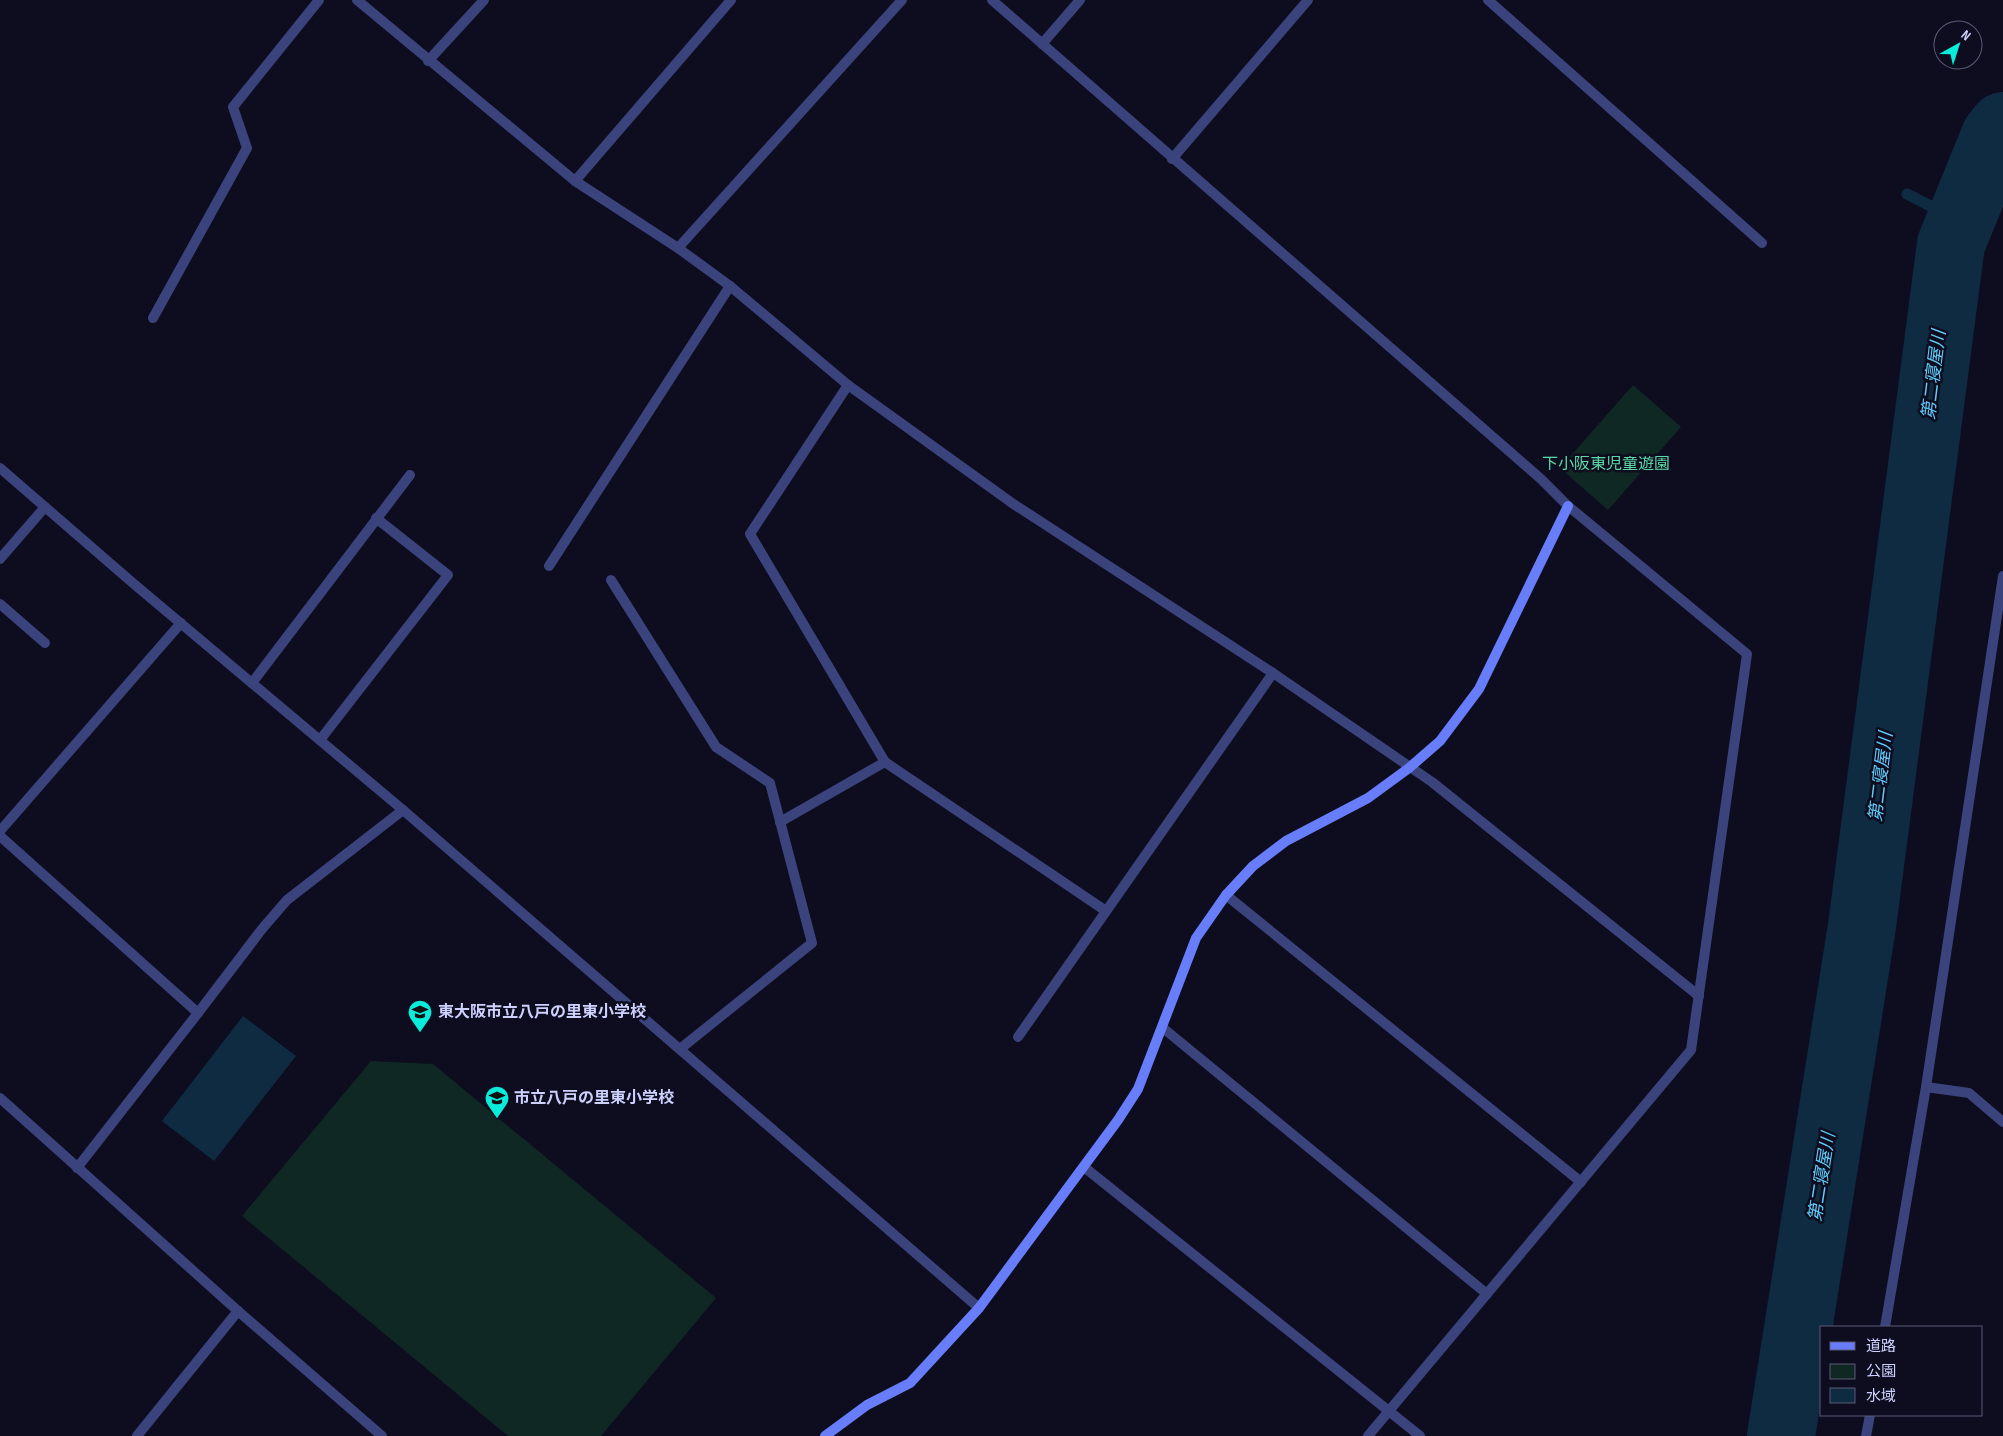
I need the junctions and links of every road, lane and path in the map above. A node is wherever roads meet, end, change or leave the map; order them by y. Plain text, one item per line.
1 (319, 0) edge
2 (357, 0) edge
3 (484, 0) edge
4 (731, 0) edge
5 (902, 0) edge
6 (992, 0) edge
7 (1080, 0) edge
8 (1308, 0) edge
9 (1488, 0) edge
10 (1042, 44) junction
11 (428, 61) junction
12 (1172, 159) junction
13 (575, 181) junction
14 (1762, 243) dead end
15 (678, 248) junction
16 (730, 286) junction
17 (153, 318) dead end
18 (848, 385) junction
19 (0, 468) edge
20 (410, 475) dead end
21 (45, 506) junction
22 (1568, 506) junction
23 (376, 518) junction
24 (0, 560) edge
25 (549, 566) dead end
26 (2003, 576) edge
27 (611, 580) dead end
28 (0, 604) edge
29 (181, 623) junction
30 (45, 643) dead end
31 (1273, 673) junction
32 (252, 683) junction
33 (320, 740) junction
34 (886, 762) junction
35 (1409, 768) junction
36 (403, 810) junction
37 (780, 822) junction
38 (0, 831) edge
39 (0, 836) edge
40 (1226, 895) junction
41 (1106, 911) junction
42 (1699, 996) junction
43 (198, 1013) junction
44 (1163, 1028) junction
45 (1018, 1037) dead end
46 (680, 1049) junction
47 (1926, 1087) junction
48 (0, 1098) edge
49 (2003, 1122) edge
50 (1084, 1167) junction
51 (76, 1168) junction
52 (1581, 1182) junction
53 (1487, 1294) junction
54 (979, 1308) junction
55 (238, 1311) junction
56 (1885, 1326) edge
57 (1389, 1410) junction
58 (1870, 1416) edge
59 (137, 1436) edge
60 (382, 1436) edge
61 (824, 1436) edge
62 (1368, 1436) edge
63 (1420, 1436) edge
64 (1866, 1436) edge

1 - 17 street
2 - 11 street
3 - 11 street
4 - 13 street
5 - 15 street
6 - 10 street
7 - 10 street
8 - 12 street
9 - 14 street
10 - 12 street
11 - 13 street
12 - 22 street
13 - 15 street
15 - 16 street
16 - 18 street
16 - 25 street
18 - 31 street
18 - 34 street
19 - 21 street
20 - 23 street
21 - 24 street
21 - 29 street
22 - 35 street
22 - 42 street
23 - 32 street
23 - 33 street
26 - 47 street
27 - 37 street
28 - 30 street
29 - 32 street
29 - 38 street
31 - 35 street
31 - 41 street
32 - 33 street
33 - 36 street
34 - 37 street
34 - 41 street
35 - 40 street
35 - 42 street
36 - 43 street
36 - 46 street
37 - 46 street
39 - 43 street
40 - 44 street
40 - 52 street
41 - 45 street
42 - 52 street
43 - 51 street
44 - 50 street
44 - 53 street
46 - 54 street
47 - 49 street
47 - 56 street
48 - 51 street
50 - 54 street
50 - 57 street
51 - 55 street
52 - 53 street
53 - 57 street
54 - 61 street
55 - 59 street
55 - 60 street
57 - 62 street
57 - 63 street
58 - 64 street

